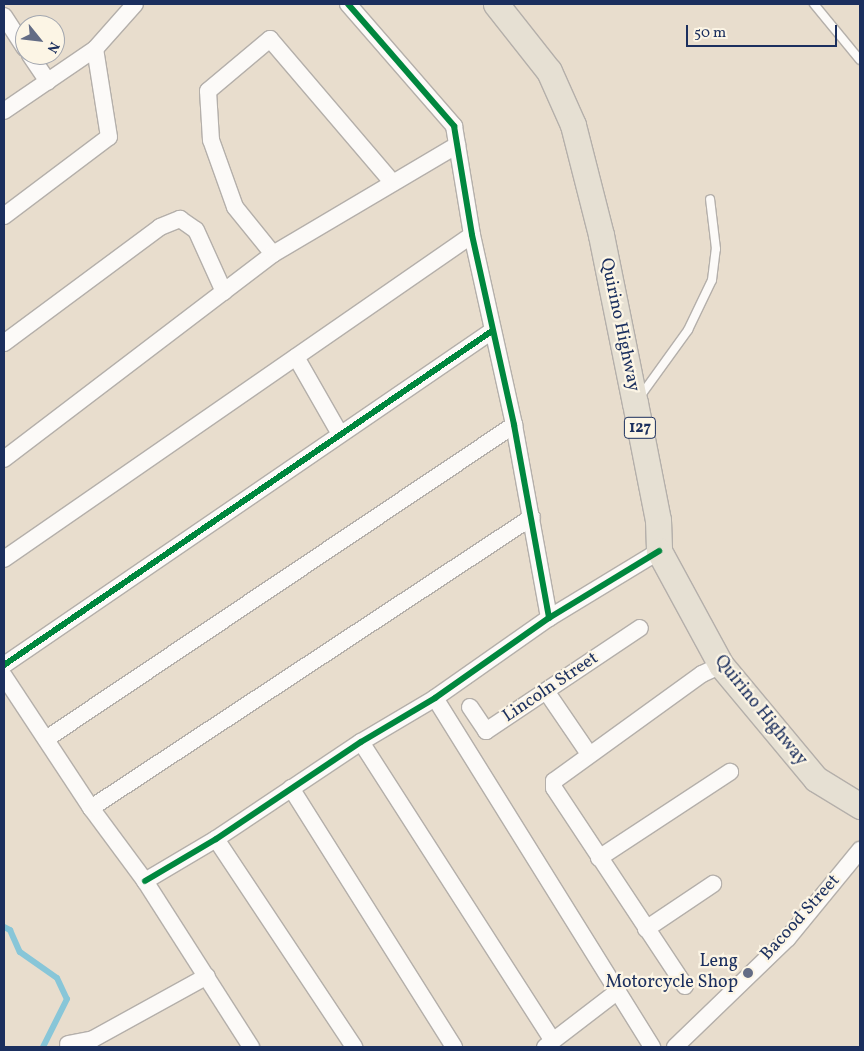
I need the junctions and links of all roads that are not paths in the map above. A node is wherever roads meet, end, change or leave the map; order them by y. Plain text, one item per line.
1 (135, 4) edge
2 (348, 4) edge
3 (496, 4) edge
4 (814, 4) edge
5 (4, 16) edge
6 (15, 33) edge
7 (95, 49) junction
8 (860, 60) edge
9 (37, 65) edge
10 (48, 82) junction
11 (4, 111) edge
12 (457, 145) junction
13 (393, 184) junction
14 (710, 199) dead end
15 (4, 216) edge
16 (472, 235) junction
17 (273, 254) junction
18 (224, 292) junction
19 (492, 330) junction
20 (4, 343) edge
21 (296, 357) junction
22 (635, 403) junction
23 (514, 425) junction
24 (340, 434) junction
25 (4, 459) edge
26 (532, 517) junction
27 (659, 551) junction
28 (4, 559) edge
29 (549, 618) junction
30 (640, 628) dead end
31 (4, 665) edge
32 (721, 665) junction
33 (4, 676) edge
34 (546, 691) junction
35 (435, 698) junction
36 (470, 707) dead end
37 (46, 739) junction
38 (361, 742) junction
39 (589, 754) junction
40 (730, 772) dead end
41 (291, 788) junction
42 (860, 806) edge
43 (91, 808) junction
44 (216, 838) junction
45 (860, 850) edge
46 (599, 858) junction
47 (145, 881) junction
48 (713, 884) dead end
49 (646, 929) junction
50 (207, 976) junction
51 (685, 986) dead end
52 (618, 991) junction
53 (68, 1044) dead end
54 (549, 1044) edge
55 (251, 1047) edge
56 (354, 1047) edge
57 (454, 1047) edge
58 (652, 1047) edge
59 (675, 1047) edge

1 - 7 street
2 - 12 street
3 - 22 main road, Quirino Highway / 127
4 - 8 lane
5 - 6 street
7 - 10 street
7 - 15 street
9 - 10 street
10 - 11 street
12 - 13 street
12 - 16 street
13 - 17 street
13 - 17 street
14 - 22 lane
16 - 19 street
16 - 21 street
17 - 18 street
18 - 20 street
18 - 25 street
19 - 23 street
19 - 24 street
21 - 24 street
21 - 28 street
22 - 27 main road, Quirino Highway / 127
23 - 26 street
23 - 37 street
24 - 31 street
26 - 29 street
26 - 43 street
27 - 29 street
27 - 32 main road, Quirino Highway / 127
29 - 35 street
30 - 34 street, Lincoln Street
32 - 39 street
32 - 42 main road, Quirino Highway / 127
33 - 37 street
34 - 36 street, Lincoln Street
34 - 39 street
35 - 38 street
35 - 52 street
37 - 43 street
38 - 41 street
38 - 54 street
39 - 46 street
40 - 46 street
41 - 44 street
41 - 57 street
43 - 47 street
44 - 47 street
44 - 56 street
45 - 59 street, Bacood Street
46 - 49 street
47 - 50 street
48 - 49 street
49 - 51 street
50 - 53 street
50 - 55 street
52 - 54 street
52 - 58 street

